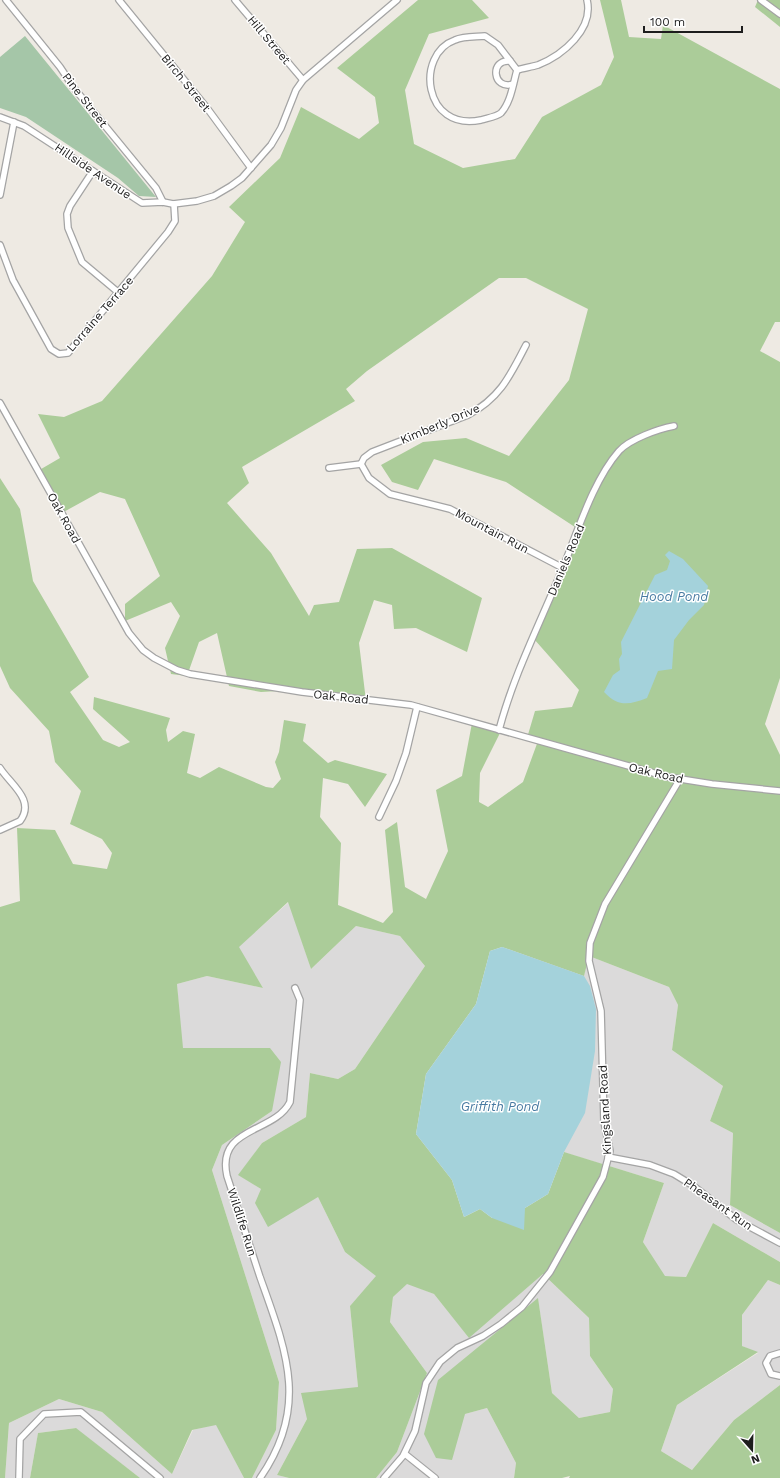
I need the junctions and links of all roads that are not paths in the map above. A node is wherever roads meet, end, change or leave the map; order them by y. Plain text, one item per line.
1 (6, 0) edge
2 (119, 0) edge
3 (235, 0) edge
4 (397, 0) edge
5 (587, 0) edge
6 (761, 0) edge
7 (780, 14) edge
8 (510, 60) junction
9 (517, 70) junction
10 (303, 80) junction
11 (513, 84) junction
12 (0, 116) edge
13 (14, 122) junction
14 (251, 168) junction
15 (93, 171) junction
16 (0, 195) edge
17 (163, 202) junction
18 (174, 204) junction
19 (0, 245) edge
20 (119, 293) junction
21 (526, 345) dead end
22 (0, 403) edge
23 (674, 426) dead end
24 (361, 464) junction
25 (329, 468) dead end
26 (563, 568) junction
27 (417, 707) junction
28 (499, 730) junction
29 (0, 768) edge
30 (680, 779) junction
31 (780, 791) edge
32 (379, 816) dead end
33 (0, 830) edge
34 (295, 988) dead end
35 (608, 1157) junction
36 (780, 1243) edge
37 (780, 1354) edge
38 (780, 1376) edge
39 (405, 1454) junction
40 (19, 1478) edge
41 (160, 1478) edge
42 (260, 1478) edge
43 (384, 1478) edge
44 (435, 1478) edge

1 - 17 street, Pine Street
2 - 14 street, Birch Street
3 - 10 street, Hill Street
4 - 10 street, Hillside Avenue
5 - 9 street
6 - 7 street
8 - 9 street
8 - 11 street
8 - 11 street
9 - 11 street
10 - 14 street, Hillside Avenue
12 - 13 street, Hillside Avenue
13 - 15 street, Hillside Avenue
13 - 16 street
14 - 18 street, Hillside Avenue
15 - 17 street, Hillside Avenue
15 - 20 street
17 - 18 street, Hillside Avenue
18 - 20 street, Lorraine Terrace
19 - 20 street, Lorraine Terrace
21 - 24 street, Kimberly Drive
22 - 27 street, Oak Road
23 - 26 street, Daniels Road
24 - 25 street
24 - 26 street, Mountain Run
26 - 28 street, Daniels Road
27 - 28 street, Oak Road
27 - 32 street
28 - 30 street, Oak Road
29 - 33 street
30 - 31 street, Oak Road
30 - 35 street, Kingsland Road
34 - 42 street, Wildlife Run
35 - 36 street, Pheasant Run
35 - 39 street, Kingsland Road
37 - 38 street
39 - 43 street, Kingsland Road
39 - 44 street
40 - 41 street

